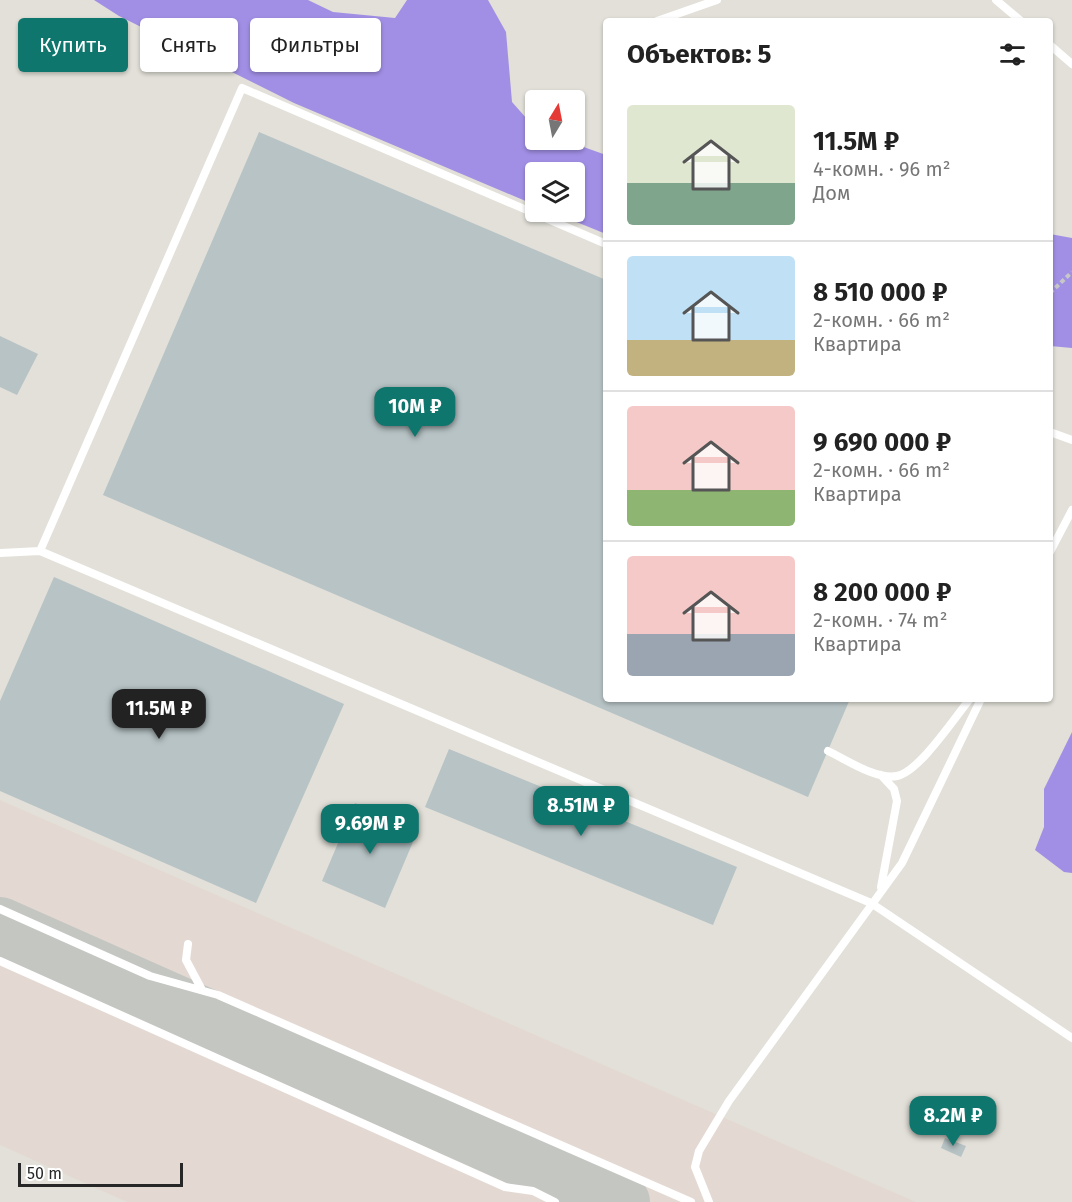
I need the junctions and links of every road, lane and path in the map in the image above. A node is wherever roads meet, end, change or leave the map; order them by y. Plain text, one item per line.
1 (717, 0) edge
2 (996, 0) edge
3 (666, 18) edge
4 (1017, 18) edge
5 (1053, 48) edge
6 (1072, 64) edge
7 (603, 243) edge
8 (1072, 272) edge
9 (1053, 290) edge
10 (1053, 433) edge
11 (1072, 440) edge
12 (1072, 510) edge
13 (1053, 546) edge
14 (40, 551) junction
15 (0, 553) edge
16 (968, 702) edge
17 (980, 702) edge
18 (828, 752) dead end
19 (880, 774) junction
20 (880, 891) junction
21 (871, 903) junction
22 (0, 909) edge
23 (188, 944) dead end
24 (0, 961) edge
25 (202, 990) junction
26 (1072, 1038) edge
27 (555, 1202) edge
28 (691, 1202) edge
29 (709, 1202) edge

1 - 3 lane
2 - 4 lane
5 - 6 lane
7 - 14 lane
8 - 9 path
10 - 11 lane
12 - 13 lane
14 - 15 lane
14 - 21 lane
16 - 19 lane
17 - 20 lane
18 - 19 lane
19 - 20 lane
20 - 21 lane
21 - 26 lane
21 - 29 lane
22 - 25 lane
23 - 25 lane
24 - 27 lane
25 - 28 lane

